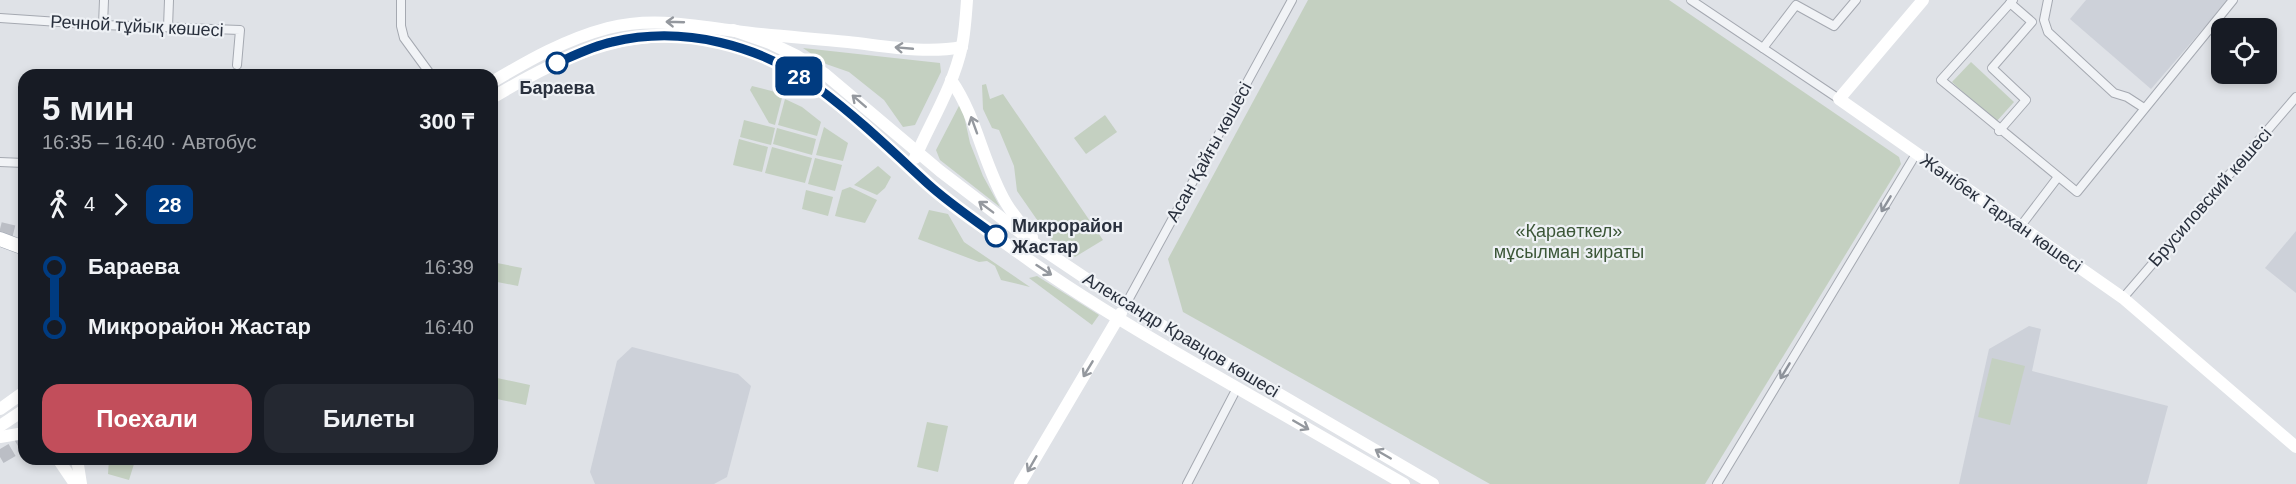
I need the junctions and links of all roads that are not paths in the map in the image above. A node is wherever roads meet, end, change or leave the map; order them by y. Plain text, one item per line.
1 (104, 0) edge
2 (169, 0) edge
3 (402, 0) edge
4 (967, 0) edge
5 (1292, 0) edge
6 (1691, 0) edge
7 (1856, 0) edge
8 (1923, 0) edge
9 (2048, 0) edge
10 (2233, 0) edge
11 (2012, 1) edge
12 (0, 18) edge
13 (103, 26) junction
14 (168, 27) junction
15 (733, 30) junction
16 (962, 47) junction
17 (1763, 48) junction
18 (237, 65) dead end
19 (426, 69) edge
20 (498, 79) edge
21 (951, 80) junction
22 (498, 94) edge
23 (2296, 97) edge
24 (1839, 99) junction
25 (2144, 108) junction
26 (1999, 130) junction
27 (917, 152) junction
28 (1916, 154) junction
29 (0, 162) edge
30 (18, 163) edge
31 (910, 167) junction
32 (2058, 177) junction
33 (2020, 227) junction
34 (0, 239) edge
35 (18, 246) edge
36 (0, 247) edge
37 (1042, 249) junction
38 (18, 253) edge
39 (2123, 298) junction
40 (1126, 304) junction
41 (1118, 319) junction
42 (1237, 388) junction
43 (18, 396) edge
44 (0, 409) edge
45 (18, 414) edge
46 (0, 426) edge
47 (18, 434) edge
48 (0, 437) edge
49 (2296, 447) edge
50 (62, 465) edge
51 (78, 465) edge
52 (75, 484) edge
53 (81, 484) edge
54 (1020, 484) edge
55 (1187, 484) edge
56 (1404, 484) edge
57 (1433, 484) edge
58 (1717, 484) edge

1 - 13 street
2 - 14 street
3 - 19 street
4 - 16 main road
5 - 40 street, Асан Қайғы көшесі
6 - 17 street, Жәнібек Тархан көшесі
7 - 17 street
8 - 24 main road
9 - 25 street
10 - 25 street
11 - 26 street
11 - 26 street
12 - 13 street, Речной тұйық көшесі
13 - 14 street, Речной тұйық көшесі
14 - 18 street, Речной тұйық көшесі
16 -> 15 main road
15 -> 20 main road
27 -> 15 main road, Александр Кравцов көшесі
16 - 21 main road
17 - 24 street, Жәнібек Тархан көшесі
21 - 27 main road
37 -> 21 main road
22 - 31 main road, Александр Кравцов көшесі
23 - 39 street, Брусиловский көшесі
24 - 28 main road, Жәнібек Тархан көшесі
25 - 32 street
26 - 32 street
27 - 31 main road
37 -> 27 main road, Александр Кравцов көшесі
28 - 33 main road, Жәнібек Тархан көшесі
28 -> 58 street
29 - 30 street
31 -> 41 main road, Александр Кравцов көшесі
32 - 33 street
33 - 39 main road, Жәнібек Тархан көшесі
34 - 35 main road
36 - 38 main road
37 - 40 main road, Александр Кравцов көшесі
39 - 49 main road, Жәнібек Тархан көшесі
40 - 41 main road
57 -> 40 main road, Александр Кравцов көшесі
41 - 42 main road, Александр Кравцов көшесі
41 -> 54 main road
42 - 55 street
42 -> 56 main road, Александр Кравцов көшесі
43 - 44 main road
45 - 46 main road
47 - 48 main road
50 - 52 main road
51 - 53 main road

